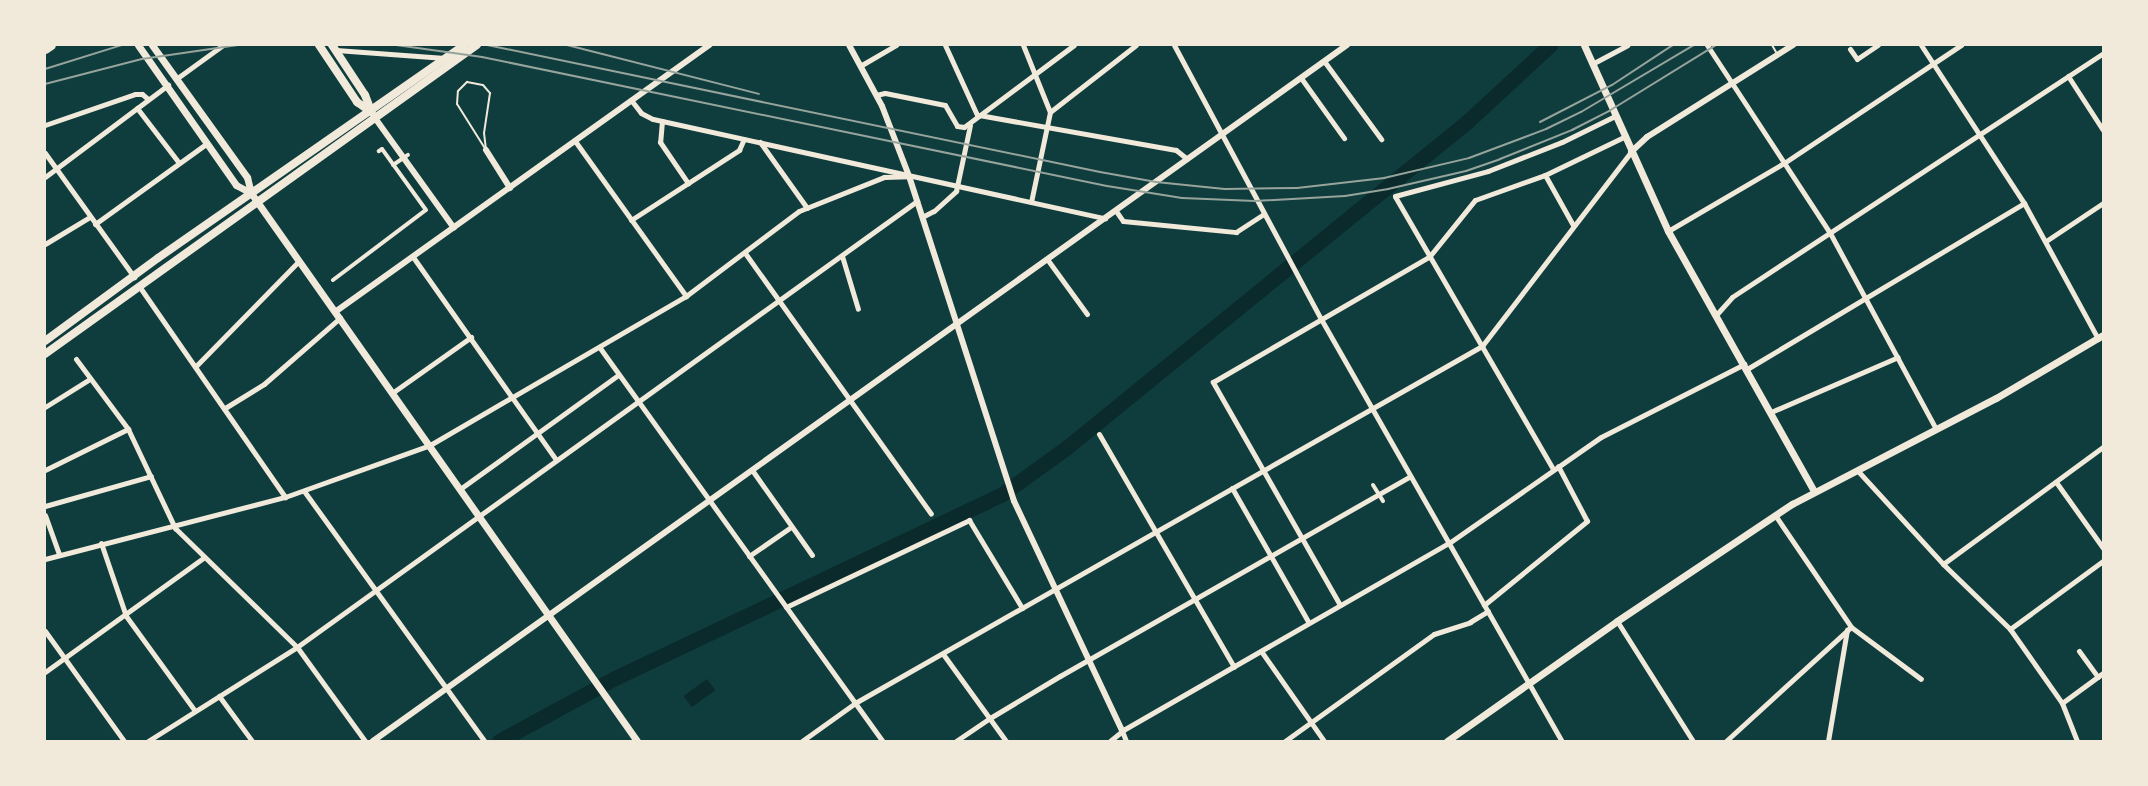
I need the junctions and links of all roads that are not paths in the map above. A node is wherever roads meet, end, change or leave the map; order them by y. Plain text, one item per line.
1 (51, 45) edge
2 (138, 45) edge
3 (152, 45) edge
4 (223, 45) edge
5 (319, 45) edge
6 (464, 45) edge
7 (477, 45) edge
8 (709, 45) edge
9 (849, 45) edge
10 (896, 45) edge
11 (945, 45) edge
12 (1023, 45) edge
13 (1074, 45) edge
14 (1136, 45) edge
15 (1174, 45) edge
16 (1347, 45) edge
17 (1584, 45) edge
18 (1627, 45) edge
19 (1707, 45) edge
20 (1772, 45) edge
21 (1793, 45) edge
22 (1878, 45) edge
23 (1921, 45) edge
24 (1961, 45) edge
25 (334, 47) edge
26 (45, 49) edge
27 (1850, 49) dead end
28 (2103, 53) edge
29 (1778, 55) junction
30 (446, 58) junction
31 (1323, 61) junction
32 (1933, 63) junction
33 (1592, 64) junction
34 (861, 66) junction
35 (1036, 73) junction
36 (2067, 76) junction
37 (1301, 78) junction
38 (177, 79) junction
39 (1732, 84) junction
40 (168, 85) junction
41 (876, 95) junction
42 (148, 99) junction
43 (631, 100) junction
44 (137, 108) junction
45 (1050, 112) junction
46 (372, 114) junction
47 (977, 115) junction
48 (1615, 116) junction
49 (662, 121) junction
50 (45, 125) edge
51 (970, 125) junction
52 (1047, 127) junction
53 (2103, 130) edge
54 (1980, 133) junction
55 (1222, 134) junction
56 (1624, 137) junction
57 (744, 138) junction
58 (1344, 138) dead end
59 (1381, 139) dead end
60 (575, 141) junction
61 (760, 142) junction
62 (206, 144) junction
63 (486, 150) junction
64 (379, 151) dead end
65 (1631, 152) junction
66 (45, 153) edge
67 (408, 155) dead end
68 (1187, 159) junction
69 (179, 163) junction
70 (1784, 163) junction
71 (393, 165) junction
72 (56, 169) junction
73 (909, 176) junction
74 (1545, 176) junction
75 (45, 177) edge
76 (688, 183) junction
77 (510, 188) junction
78 (958, 188) junction
79 (251, 193) junction
80 (917, 201) junction
81 (257, 202) junction
82 (1031, 202) junction
83 (2024, 203) junction
84 (2103, 203) edge
85 (807, 208) junction
86 (1116, 211) junction
87 (1264, 213) junction
88 (90, 217) junction
89 (922, 217) junction
90 (1105, 218) junction
91 (631, 220) junction
92 (95, 224) junction
93 (1574, 225) junction
94 (454, 228) junction
95 (1668, 231) junction
96 (1830, 233) junction
97 (2046, 241) junction
98 (45, 244) edge
99 (745, 253) junction
100 (842, 256) junction
101 (413, 257) junction
102 (1429, 257) junction
103 (1047, 259) junction
104 (299, 261) junction
105 (134, 277) junction
106 (333, 280) dead end
107 (139, 286) junction
108 (686, 296) junction
109 (1865, 297) junction
110 (778, 300) junction
111 (858, 309) dead end
112 (1087, 314) dead end
113 (338, 315) junction
114 (1716, 315) junction
115 (1321, 319) junction
116 (956, 324) junction
117 (471, 337) junction
118 (2100, 337) edge
119 (45, 341) edge
120 (1482, 346) junction
121 (600, 348) junction
122 (45, 354) edge
123 (1898, 357) junction
124 (76, 359) dead end
125 (196, 366) junction
126 (1746, 366) junction
127 (618, 375) junction
128 (90, 379) junction
129 (392, 393) junction
130 (514, 397) junction
131 (851, 401) junction
132 (638, 402) junction
133 (45, 407) edge
134 (225, 408) junction
135 (1371, 408) junction
136 (1771, 412) junction
137 (128, 429) junction
138 (1936, 429) junction
139 (537, 432) junction
140 (1099, 434) dead end
141 (429, 445) junction
142 (2103, 447) edge
143 (556, 460) junction
144 (1556, 468) junction
145 (45, 470) edge
146 (752, 470) junction
147 (1263, 470) junction
148 (1857, 470) junction
149 (151, 476) junction
150 (1410, 476) junction
151 (2056, 482) junction
152 (1373, 485) dead end
153 (1232, 488) junction
154 (460, 489) junction
155 (304, 491) junction
156 (1814, 491) junction
157 (285, 497) junction
158 (710, 501) junction
159 (1383, 501) dead end
160 (45, 506) edge
161 (931, 514) dead end
162 (45, 515) edge
163 (479, 515) junction
164 (1775, 515) junction
165 (174, 524) junction
166 (791, 527) junction
167 (1156, 532) junction
168 (1302, 538) junction
169 (100, 543) junction
170 (1449, 543) junction
171 (2103, 548) edge
172 (59, 554) junction
173 (812, 555) dead end
174 (1270, 555) junction
175 (749, 556) junction
176 (203, 558) junction
177 (45, 559) edge
178 (2103, 561) edge
179 (1943, 564) junction
180 (1055, 590) junction
181 (376, 591) junction
182 (1195, 599) junction
183 (1340, 604) junction
184 (785, 606) junction
185 (1022, 608) junction
186 (1486, 608) junction
187 (549, 614) junction
188 (126, 616) junction
189 (1617, 621) junction
190 (1308, 623) junction
191 (1849, 629) junction
192 (2010, 629) junction
193 (45, 631) edge
194 (297, 647) junction
195 (1261, 651) junction
196 (2079, 651) dead end
197 (943, 654) junction
198 (64, 658) junction
199 (1088, 661) junction
200 (1234, 667) junction
201 (45, 672) edge
202 (2100, 675) edge
203 (1921, 679) dead end
204 (1530, 682) junction
205 (446, 688) junction
206 (219, 696) junction
207 (855, 703) junction
208 (2062, 703) junction
209 (195, 711) junction
210 (990, 718) junction
211 (1311, 723) junction
212 (1122, 731) junction
213 (124, 741) edge
214 (148, 741) edge
215 (252, 741) edge
216 (365, 741) edge
217 (373, 741) edge
218 (484, 741) edge
219 (637, 741) edge
220 (802, 741) edge
221 (882, 741) edge
222 (957, 741) edge
223 (1006, 741) edge
224 (1110, 741) edge
225 (1126, 741) edge
226 (1286, 741) edge
227 (1324, 741) edge
228 (1447, 741) edge
229 (1562, 741) edge
230 (1693, 741) edge
231 (1726, 741) edge
232 (1828, 741) edge
233 (2077, 741) edge

1 - 26 highway
2 - 40 main road
3 - 38 main road
4 - 38 street
5 - 46 main road
6 - 30 highway
7 - 46 highway
8 - 43 street
9 - 34 street
10 - 34 street
11 - 47 street
12 - 35 street
13 - 35 street
14 - 45 street
15 - 55 street
16 - 31 street
17 - 33 main road
18 - 33 street
19 - 39 street
20 - 29 lane
21 - 29 street
22 - 27 street
23 - 32 street
24 - 32 street
25 - 30 street
25 - 46 main road
28 - 36 street
29 - 39 street
30 - 46 highway
31 - 37 street
31 - 59 street
32 - 54 street
32 - 70 street
33 - 48 main road
34 - 41 street
35 - 45 street
35 - 47 street
36 - 53 street
36 - 54 street
37 - 55 street
37 - 58 street
38 - 79 main road
39 - 65 street
39 - 70 street
40 - 42 street
40 - 62 main road
41 - 51 street
41 - 73 street
42 - 44 street
42 - 50 street
43 - 49 street
43 - 60 street
44 - 69 street
44 - 72 street
45 - 52 street
46 - 79 highway
46 - 81 highway
46 - 94 street
47 - 51 street
47 - 52 street
48 - 56 main road
48 - 102 street
49 - 57 street
49 - 76 street
51 - 78 street
52 - 68 street
52 - 82 street
54 - 83 street
54 - 96 street
55 - 68 street
55 - 87 street
56 - 65 main road
56 - 74 street
57 - 61 street
57 - 76 street
60 - 77 street
60 - 91 street
61 - 73 street
61 - 85 street
62 - 69 street
62 - 79 main road
63 - 63 lane
63 - 77 street
64 - 71 street
65 - 93 street
65 - 95 main road
66 - 72 street
67 - 71 street
68 - 86 street
69 - 92 street
70 - 95 street
70 - 96 street
71 - 106 street
72 - 75 street
72 - 88 street
73 - 78 street
73 - 80 street
73 - 85 street
74 - 93 street
74 - 102 street
76 - 91 street
77 - 94 street
78 - 82 street
78 - 89 street
79 - 81 main road
79 - 105 highway
80 - 89 street
80 - 100 street
81 - 104 main road
81 - 107 highway
82 - 90 street
83 - 97 street
83 - 109 street
84 - 97 street
85 - 99 street
86 - 87 street
86 - 90 street
87 - 115 street
88 - 92 street
88 - 98 street
89 - 116 street
90 - 103 street
91 - 108 street
92 - 105 street
93 - 120 street
94 - 101 street
95 - 114 main road
96 - 109 street
96 - 114 street
97 - 118 street
99 - 108 street
99 - 110 street
100 - 110 street
100 - 111 street
101 - 113 street
101 - 117 street
102 - 115 street
102 - 120 street
103 - 112 street
103 - 116 street
104 - 113 main road
104 - 125 street
105 - 119 highway
107 - 122 highway
107 - 125 street
108 - 121 street
109 - 123 street
109 - 126 street
110 - 131 street
110 - 132 street
113 - 129 main road
113 - 134 street
114 - 126 main road
115 - 135 street
115 - 147 street
116 - 131 street
116 - 180 street
117 - 129 street
117 - 130 street
118 - 138 main road
120 - 135 street
120 - 144 street
121 - 127 street
121 - 130 street
123 - 136 street
123 - 138 street
124 - 128 street
125 - 134 street
126 - 136 main road
126 - 144 street
127 - 132 street
127 - 139 street
128 - 133 street
128 - 137 street
129 - 141 main road
130 - 139 street
130 - 141 street
131 - 146 street
131 - 161 street
132 - 143 street
132 - 158 street
134 - 157 street
135 - 147 street
135 - 150 street
136 - 156 main road
137 - 145 street
137 - 149 street
138 - 148 main road
139 - 143 street
139 - 154 street
140 - 167 street
141 - 154 main road
141 - 155 street
142 - 151 street
143 - 163 street
144 - 170 street
144 - 186 street
146 - 158 street
146 - 166 street
147 - 153 street
147 - 168 street
148 - 156 main road
148 - 179 street
149 - 160 street
149 - 165 street
150 - 168 street
150 - 170 street
151 - 171 street
151 - 179 street
152 - 159 street
153 - 167 street
153 - 174 street
154 - 163 main road
155 - 157 street
155 - 181 street
156 - 164 main road
157 - 165 street
158 - 175 street
158 - 187 street
162 - 172 street
163 - 181 street
163 - 187 main road
164 - 189 main road
164 - 191 street
165 - 169 street
165 - 176 street
166 - 173 street
166 - 175 street
167 - 180 street
167 - 182 street
168 - 174 street
168 - 183 street
169 - 172 street
169 - 188 street
170 - 183 street
170 - 186 street
172 - 177 street
174 - 182 street
174 - 190 street
175 - 184 street
176 - 188 street
176 - 194 street
178 - 192 street
179 - 192 street
180 - 185 street
180 - 199 street
181 - 194 street
181 - 205 street
182 - 199 street
182 - 200 street
183 - 190 street
184 - 185 street
184 - 207 street
185 - 197 street
186 - 204 street
186 - 211 street
187 - 205 street
187 - 219 main road
188 - 198 street
188 - 209 street
189 - 204 main road
189 - 230 street
190 - 195 street
191 - 203 street
191 - 231 street
191 - 232 street
192 - 208 street
193 - 198 street
194 - 206 street
194 - 216 street
195 - 200 street
195 - 211 street
196 - 202 street
197 - 207 street
197 - 210 street
198 - 201 street
198 - 213 street
199 - 210 street
199 - 212 street
200 - 212 street
202 - 208 street
204 - 228 main road
204 - 229 street
205 - 217 street
205 - 218 street
206 - 209 street
206 - 215 street
207 - 220 street
207 - 221 street
208 - 233 street
209 - 214 street
210 - 222 street
210 - 223 street
211 - 226 street
211 - 227 street
212 - 224 street
212 - 225 street

